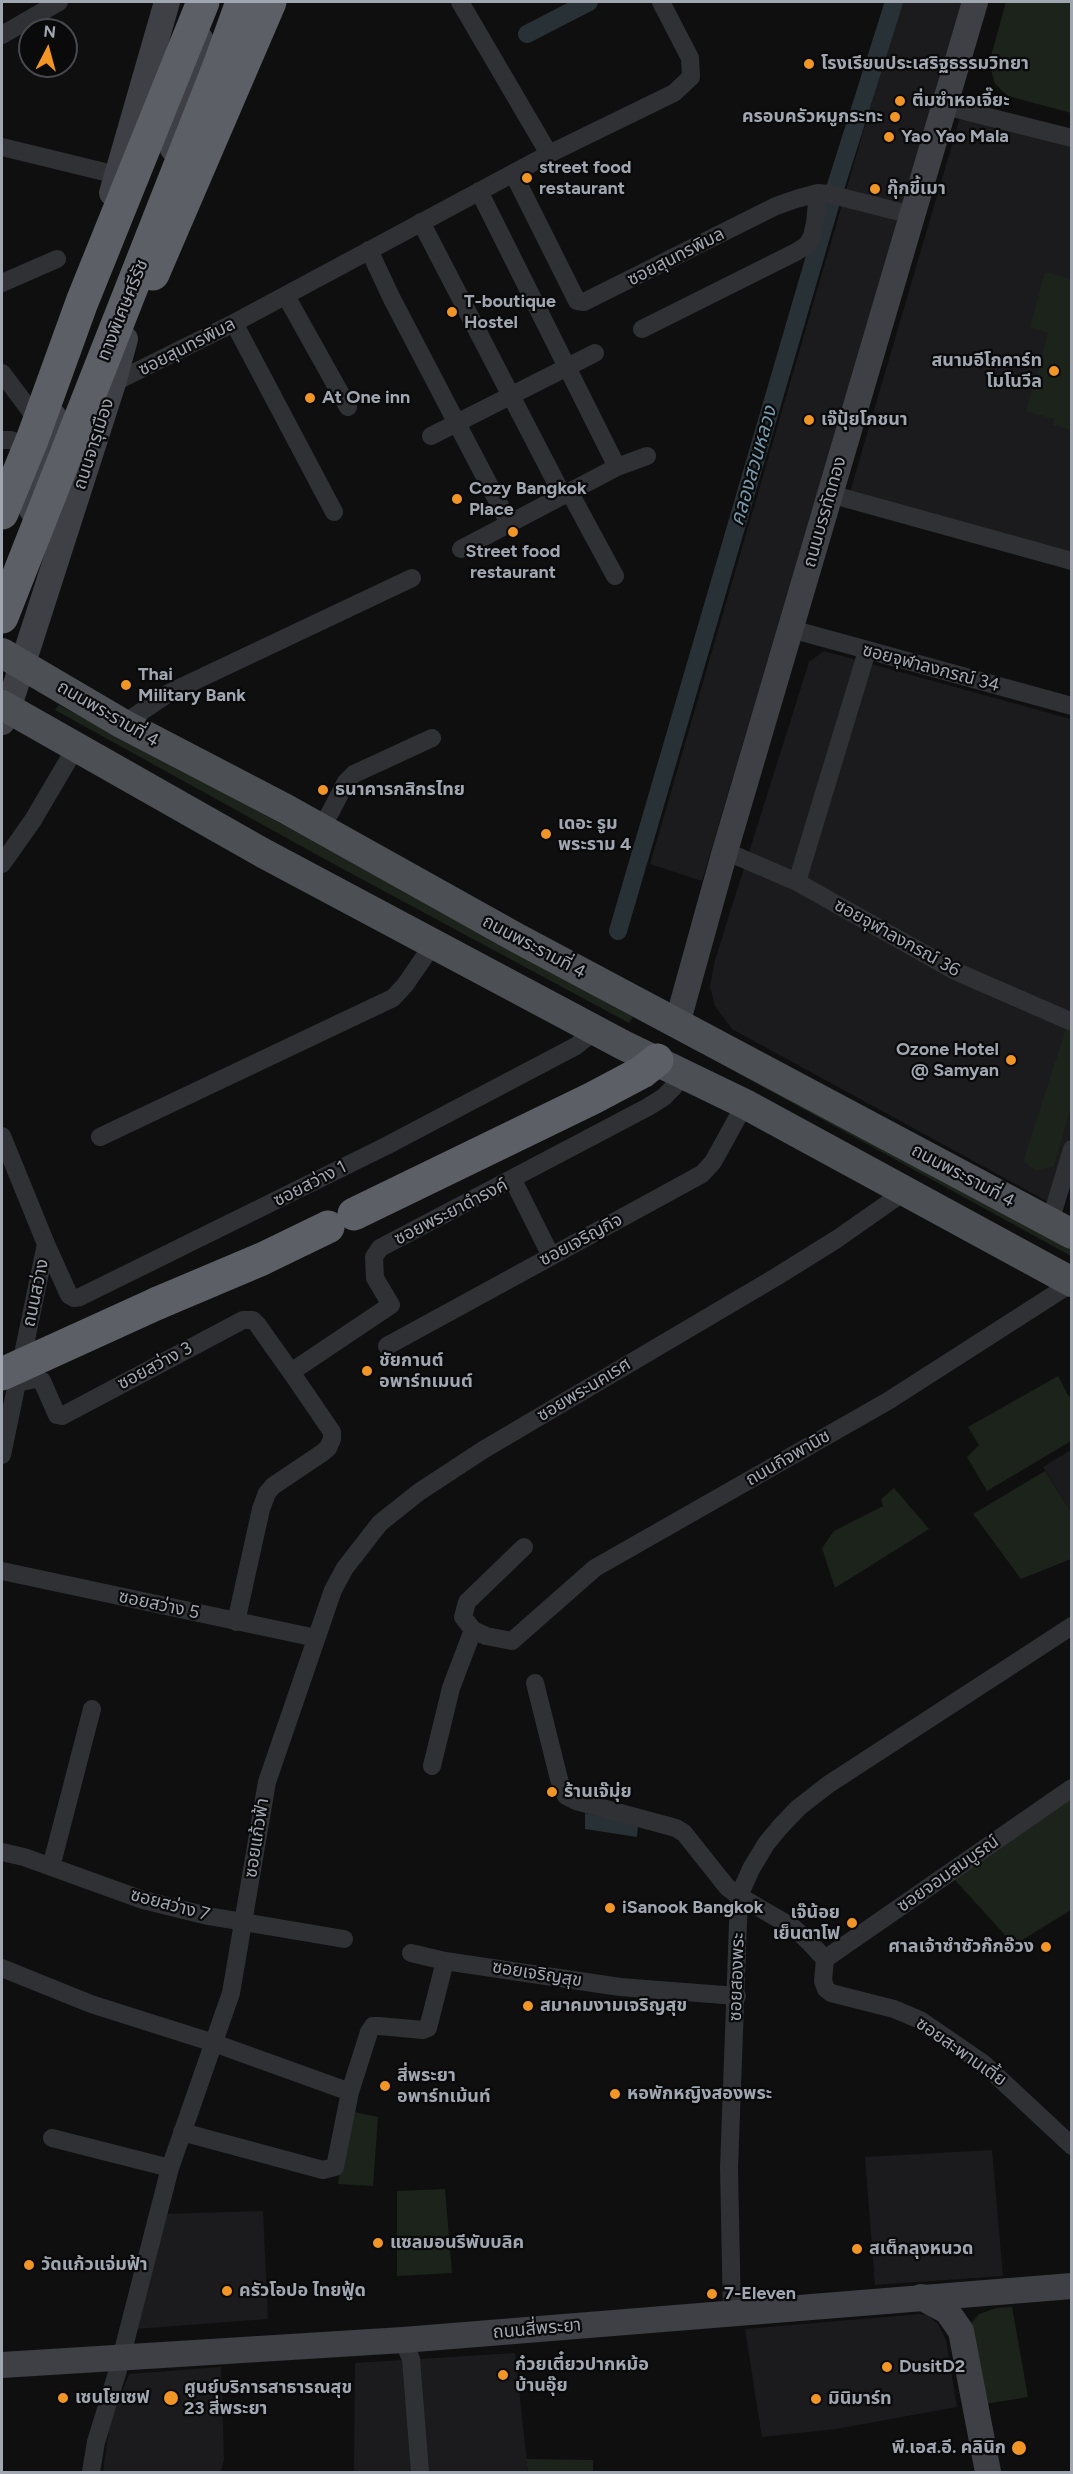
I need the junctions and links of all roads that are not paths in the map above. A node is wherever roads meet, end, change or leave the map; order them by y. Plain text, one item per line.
1 (59, 2) edge
2 (167, 2) edge
3 (203, 2) edge
4 (211, 2) edge
5 (242, 2) edge
6 (270, 2) edge
7 (460, 2) edge
8 (661, 2) edge
9 (975, 2) edge
10 (2, 35) edge
11 (945, 106) junction
12 (1071, 138) edge
13 (2, 147) edge
14 (549, 154) junction
15 (513, 173) junction
16 (117, 175) junction
17 (479, 191) junction
18 (823, 194) junction
19 (912, 215) junction
20 (421, 222) junction
21 (369, 250) junction
22 (57, 259) dead end
23 (2, 283) edge
24 (286, 296) junction
25 (234, 323) junction
26 (642, 329) dead end
27 (126, 333) junction
28 (595, 353) dead end
29 (566, 369) junction
30 (2, 373) edge
31 (113, 383) junction
32 (511, 395) junction
33 (348, 407) dead end
34 (457, 424) junction
35 (431, 436) dead end
36 (2, 440) edge
37 (47, 443) junction
38 (647, 456) dead end
39 (617, 467) junction
40 (567, 494) junction
41 (830, 494) junction
42 (334, 512) dead end
43 (2, 513) edge
44 (509, 523) junction
45 (461, 549) dead end
46 (1071, 561) edge
47 (615, 576) dead end
48 (412, 578) dead end
49 (2, 617) edge
50 (791, 629) junction
51 (867, 651) junction
52 (6, 685) edge
53 (1071, 706) edge
54 (123, 724) junction
55 (432, 738) dead end
56 (76, 747) junction
57 (320, 829) junction
58 (725, 850) junction
59 (2, 864) edge
60 (797, 882) junction
61 (434, 943) junction
62 (1071, 1022) edge
63 (676, 1024) junction
64 (596, 1030) junction
65 (657, 1060) junction
66 (686, 1074) junction
67 (745, 1104) junction
68 (2, 1137) edge
69 (100, 1137) dead end
70 (1071, 1149) edge
71 (513, 1180) junction
72 (904, 1192) junction
73 (1061, 1228) edge
74 (46, 1244) junction
75 (551, 1256) junction
76 (1071, 1282) edge
77 (387, 1346) dead end
78 (2, 1356) edge
79 (13, 1372) edge
80 (291, 1372) junction
81 (2, 1455) edge
82 (524, 1547) dead end
83 (2, 1571) edge
84 (236, 1622) junction
85 (1071, 1626) edge
86 (473, 1630) junction
87 (316, 1638) junction
88 (535, 1683) dead end
89 (92, 1709) dead end
90 (432, 1766) dead end
91 (1071, 1788) edge
92 (2, 1852) edge
93 (51, 1867) junction
94 (739, 1896) junction
95 (244, 1921) junction
96 (344, 1940) dead end
97 (411, 1953) dead end
98 (825, 1959) junction
99 (445, 1961) junction
100 (2, 1968) edge
101 (737, 1996) junction
102 (214, 2043) junction
103 (350, 2092) junction
104 (182, 2132) junction
105 (52, 2138) dead end
106 (1071, 2146) edge
107 (170, 2168) junction
108 (1071, 2286) edge
109 (979, 2292) junction
110 (921, 2297) junction
111 (732, 2314) junction
112 (961, 2331) junction
113 (403, 2340) junction
114 (121, 2356) junction
115 (2, 2365) edge
116 (91, 2472) edge
117 (420, 2472) edge
118 (988, 2472) edge

1 - 10 street
2 - 16 main road
3 - 43 highway, bridge
4 - 27 main road, ถนนจารุเมือง
5 - 49 highway, ทางพิเศษศรีรัช, bridge
6 - 27 highway
7 - 14 street
8 - 14 street, ซอยสุนทรพิมล
9 - 11 main road, ถนนบรรทัดทอง
11 - 12 street
11 - 19 main road, ถนนบรรทัดทอง
13 - 16 street
14 - 15 street, ซอยสุนทรพิมล
15 - 17 street, ซอยสุนทรพิมล
15 - 18 street, ซอยสุนทรพิมล
16 - 37 main road
17 - 20 street, ซอยสุนทรพิมล
17 - 29 street
18 - 19 street, ซอยสุนทรพิมล
18 - 26 street
19 - 41 main road, ถนนบรรทัดทอง
20 - 21 street, ซอยสุนทรพิมล
20 - 32 street
21 - 24 street, ซอยสุนทรพิมล
21 - 34 street
22 - 23 street
24 - 25 street, ซอยสุนทรพิมล
24 - 33 street
25 - 31 street, ซอยสุนทรพิมล
25 - 42 street
27 - 31 main road, ถนนจารุเมือง
28 - 29 street
29 - 32 street
29 - 39 street
30 - 37 street
31 - 52 main road, ถนนจารุเมือง
32 - 34 street
32 - 40 street
34 - 35 street
34 - 44 street
36 - 37 street
37 - 52 main road
38 - 39 street
39 - 40 street
40 - 44 street
40 - 47 street
41 - 46 street
41 - 50 main road, ถนนบรรทัดทอง
44 - 45 street
48 - 54 street
50 - 51 street, ซอยจุฬาลงกรณ์ 34
50 - 58 main road, ถนนบรรทัดทอง
51 - 53 street, ซอยจุฬาลงกรณ์ 34
51 - 60 street
52 - 54 main road, ถนนพระรามที่ 4
52 - 56 main road
54 - 57 main road, ถนนพระรามที่ 4
55 - 57 street
56 - 59 street
56 - 61 main road
57 - 63 main road, ถนนพระรามที่ 4
58 - 60 street, ซอยจุฬาลงกรณ์ 36
58 - 63 main road, ถนนบรรทัดทอง
60 - 62 street, ซอยจุฬาลงกรณ์ 36
61 - 64 main road
61 - 69 street
63 - 65 main road
63 - 73 main road, ถนนพระรามที่ 4
64 - 65 main road
64 - 74 street, ซอยสว่าง 1
65 - 66 main road
65 - 79 highway, bridge
66 - 67 main road
66 - 71 street, ซอยพระยาดำรงค์
67 - 72 main road
67 - 75 street, ซอยเจริญกิจ
68 - 74 street, ถนนสว่าง
70 - 73 street
71 - 75 street
71 - 80 street, ซอยพระยาดำรงค์
72 - 76 main road
72 - 87 street, ซอยพระนคเรศ
74 - 79 street, ถนนสว่าง
75 - 77 street, ซอยเจริญกิจ
76 - 86 street, ถนนกิจพานิช
78 - 79 street
79 - 80 street, ซอยสว่าง 3
79 - 81 street, ถนนสว่าง
80 - 84 street
82 - 86 street
83 - 84 street, ซอยสว่าง 5
84 - 87 street, ซอยสว่าง 5
85 - 94 street, ซอยสองพระ
86 - 90 street
87 - 95 street, ซอยแก้วฟ้า
88 - 94 street
89 - 93 street
91 - 98 street, ซอยจอมสมบูรณ์
92 - 93 street, ซอยสว่าง 7
93 - 95 street, ซอยสว่าง 7
94 - 98 street
94 - 101 street, ซอยสองพระ
95 - 96 street, ซอยสว่าง 7
95 - 102 street, ซอยแก้วฟ้า
97 - 99 street, ซอยเจริญสุข
98 - 106 street, ซอยสะพานเตี้ย
99 - 101 street, ซอยเจริญสุข
99 - 103 street
100 - 102 street
101 - 111 street, ซอยสองพระ
102 - 103 street
102 - 104 street, ซอยแก้วฟ้า
103 - 104 street
104 - 107 street, ซอยแก้วฟ้า
105 - 107 street
107 - 114 street, ซอยแก้วฟ้า
108 - 109 main road, ถนนสี่พระยา
109 - 110 main road, ถนนสี่พระยา
109 - 112 main road
110 - 111 main road, ถนนสี่พระยา
110 - 112 main road
111 - 113 main road, ถนนสี่พระยา
112 - 118 main road
113 - 114 main road, ถนนสี่พระยา
113 - 117 street
114 - 115 main road, ถนนสี่พระยา
114 - 116 street, ซอยแก้วฟ้า

